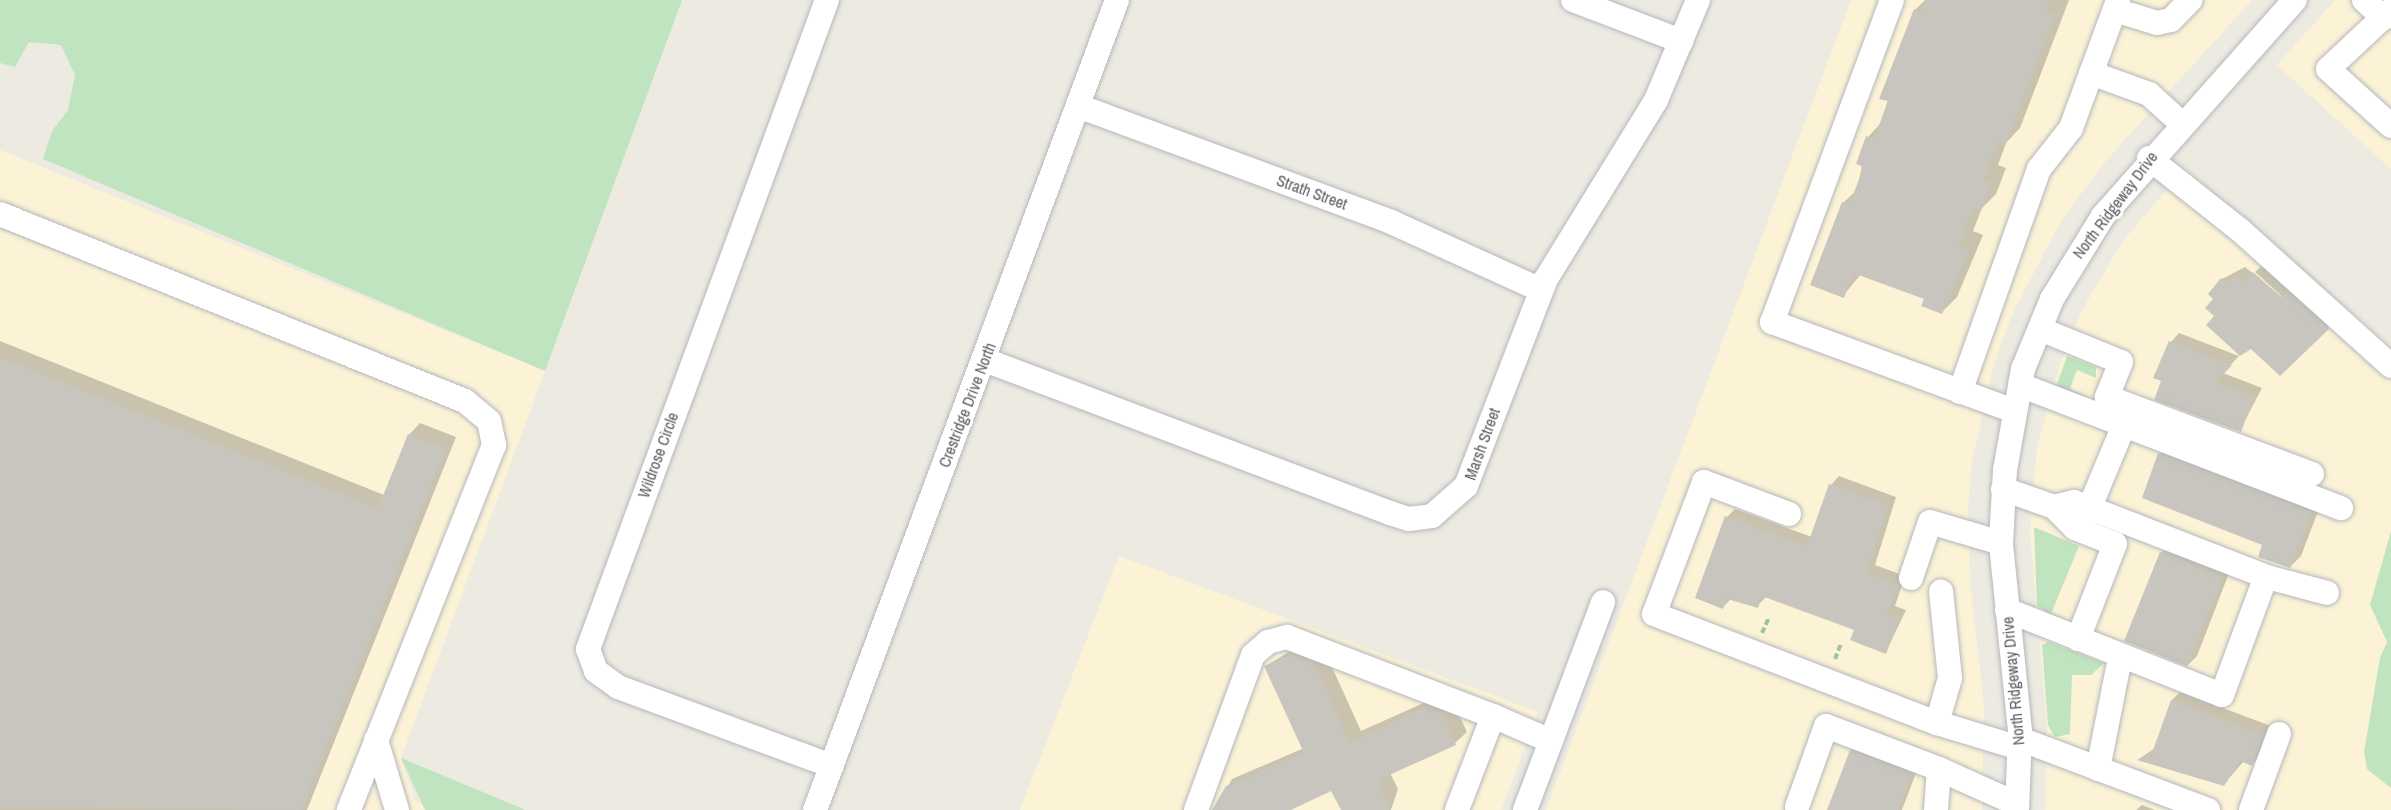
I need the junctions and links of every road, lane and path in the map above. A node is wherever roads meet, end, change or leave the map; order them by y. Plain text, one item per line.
1 (827, 0) edge
2 (1117, 0) edge
3 (1573, 0) edge
4 (1698, 0) edge
5 (1892, 0) edge
6 (2190, 0) edge
7 (2295, 0) edge
8 (2364, 0) edge
9 (2116, 5) edge
10 (2387, 14) edge
11 (1681, 41) junction
12 (2091, 73) junction
13 (1078, 106) junction
14 (2181, 123) junction
15 (2391, 126) edge
16 (2149, 158) junction
17 (0, 214) edge
18 (1541, 290) junction
19 (2040, 329) junction
20 (985, 360) junction
21 (2391, 366) edge
22 (2020, 385) junction
23 (1960, 392) junction
24 (2014, 411) junction
25 (2125, 423) junction
26 (2312, 474) dead end
27 (2003, 489) junction
28 (2054, 507) junction
29 (2089, 508) junction
30 (2341, 508) dead end
31 (1789, 514) dead end
32 (2001, 543) junction
33 (1911, 578) dead end
34 (2262, 587) dead end
35 (1941, 591) dead end
36 (2327, 593) dead end
37 (1603, 602) dead end
38 (2007, 610) junction
39 (2078, 639) junction
40 (2118, 668) dead end
41 (1493, 716) junction
42 (1936, 723) junction
43 (2279, 734) dead end
44 (376, 740) junction
45 (1551, 741) junction
46 (2020, 744) junction
47 (832, 766) junction
48 (1939, 769) junction
49 (2098, 769) junction
50 (1797, 807) dead end
51 (2017, 807) edge
52 (349, 810) edge
53 (397, 810) edge
54 (815, 810) edge
55 (1196, 810) edge
56 (1457, 810) edge
57 (1525, 810) edge
58 (1936, 810) edge
59 (2208, 810) edge
60 (2251, 810) edge

1 - 47 street, Wildrose Circle
2 - 13 street, Crestridge Drive North
3 - 11 street
4 - 11 street, Marsh Street
5 - 23 street
6 - 9 street
7 - 14 street, North Ridgeway Drive
8 - 10 street
9 - 12 street
10 - 15 street
11 - 18 street, Marsh Street
12 - 14 street
12 - 23 street
13 - 18 street, Strath Street
13 - 20 street, Crestridge Drive North
14 - 16 street, North Ridgeway Drive
16 - 19 street, North Ridgeway Drive
16 - 21 street
17 - 44 street
18 - 20 street, Marsh Street
19 - 22 street, North Ridgeway Drive
19 - 26 street
20 - 47 street, Crestridge Drive North
22 - 24 street, North Ridgeway Drive
22 - 25 street
23 - 24 street
24 - 27 street, North Ridgeway Drive
25 - 29 street
25 - 30 street
27 - 28 street
27 - 32 street, North Ridgeway Drive
28 - 29 street
28 - 39 street
29 - 36 street
31 - 42 street
32 - 33 street
32 - 38 street, North Ridgeway Drive
34 - 39 street
35 - 42 street
37 - 45 street
38 - 39 street
38 - 46 street, North Ridgeway Drive
40 - 49 street
41 - 45 street
41 - 55 street
41 - 56 street
42 - 46 street
43 - 60 street
44 - 52 street
44 - 53 street
45 - 57 street
46 - 49 street
46 - 51 street, North Ridgeway Drive
47 - 54 street, Crestridge Drive North
48 - 50 street
48 - 51 street
48 - 58 street
49 - 59 street

